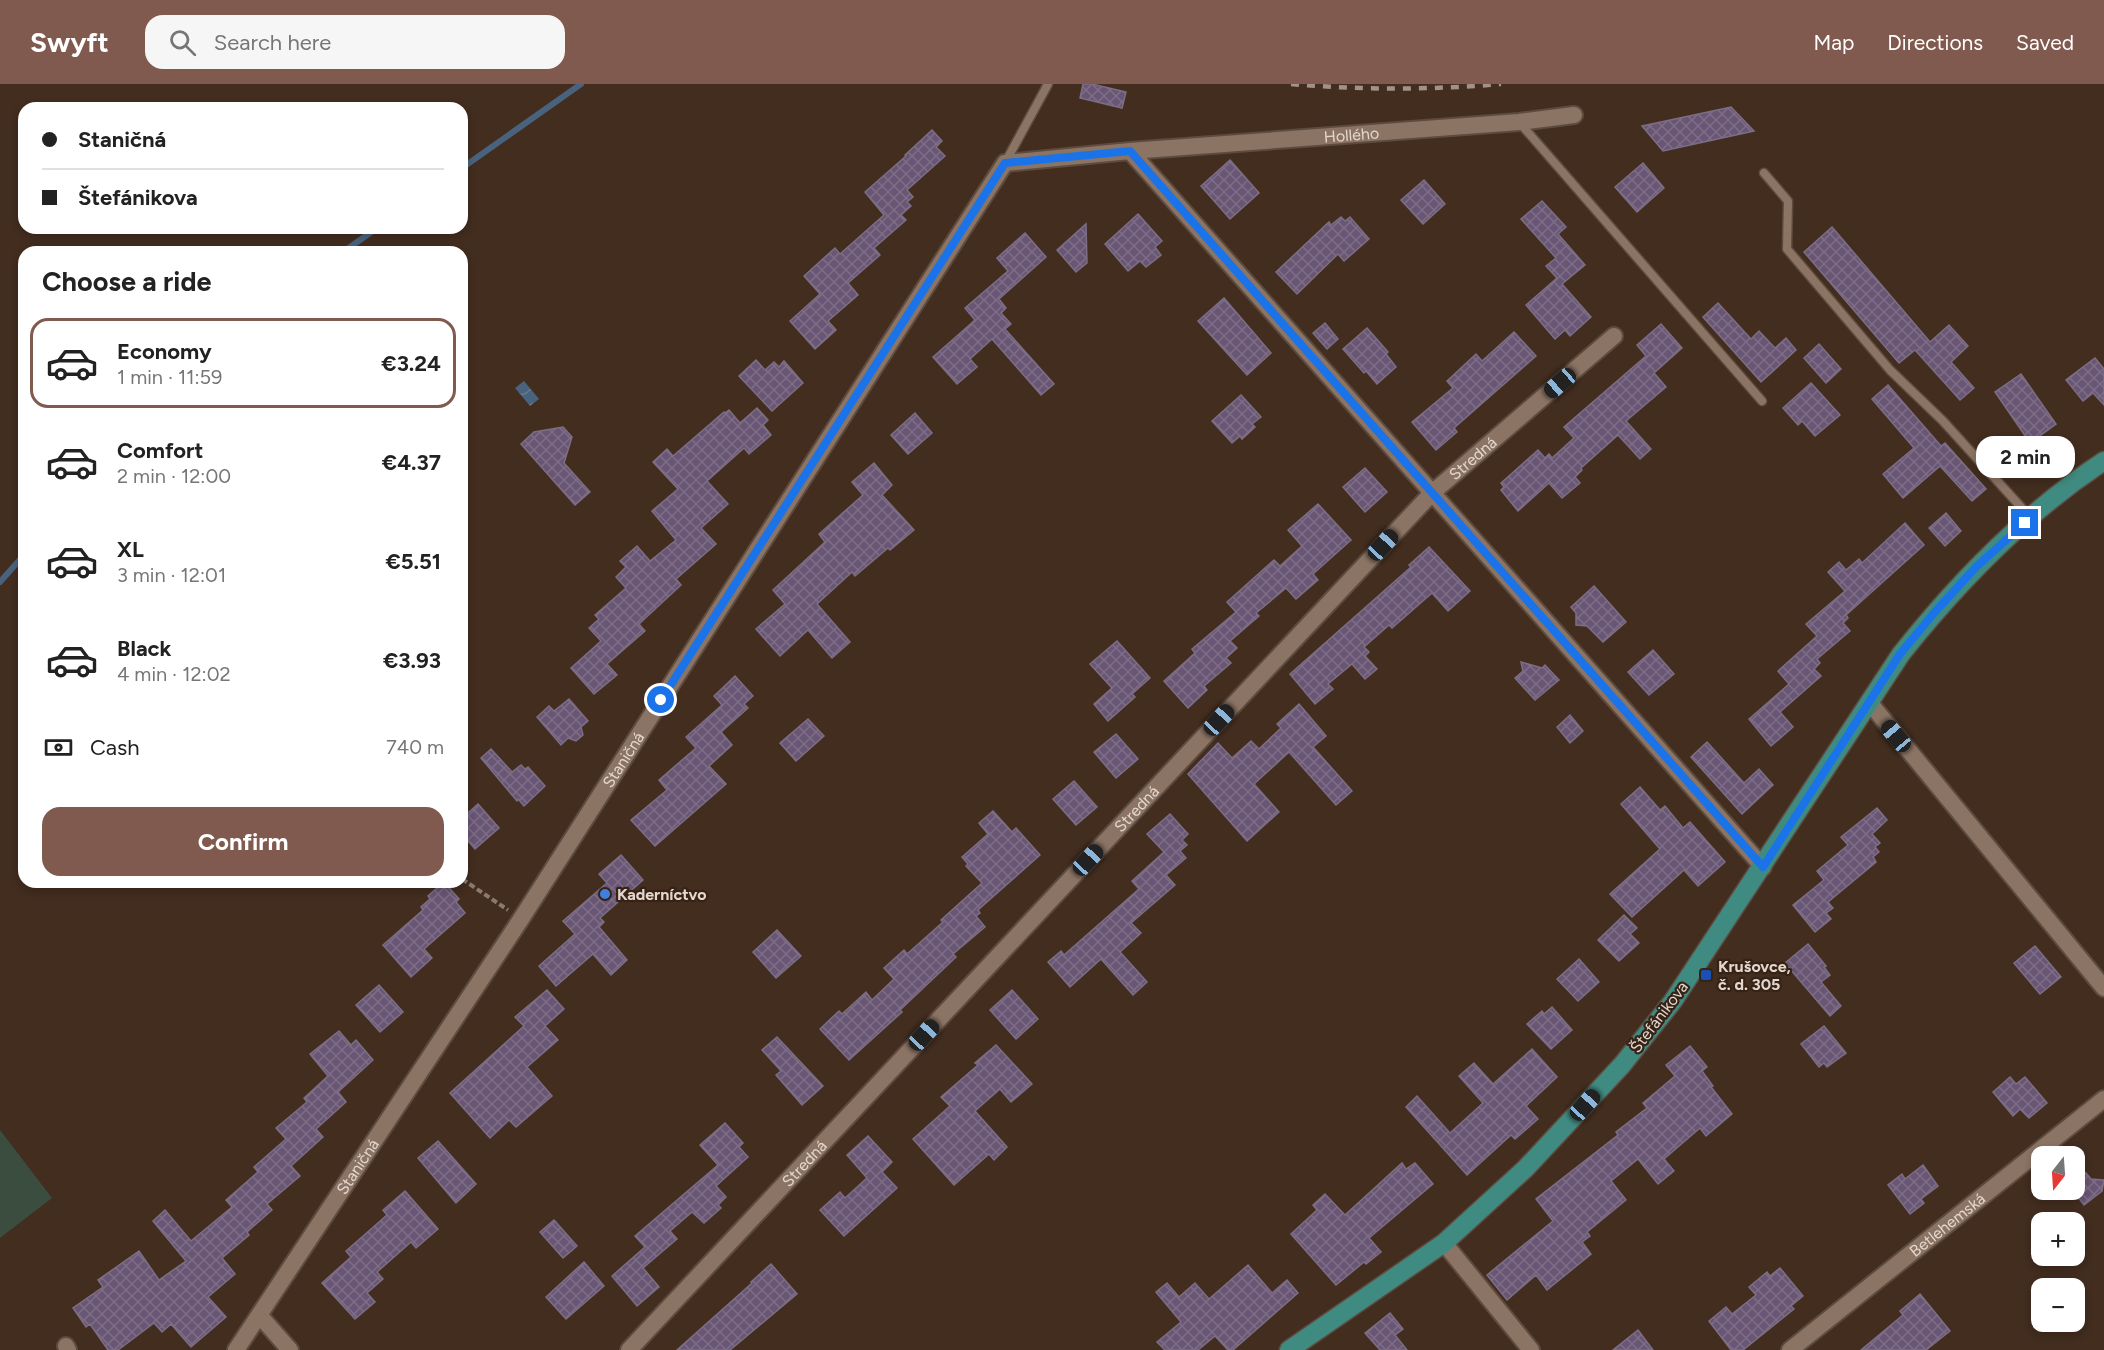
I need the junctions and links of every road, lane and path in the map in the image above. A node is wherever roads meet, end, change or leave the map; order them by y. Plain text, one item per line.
1 (1048, 84) edge
2 (1574, 115) dead end
3 (1519, 122) junction
4 (1130, 151) junction
5 (1005, 163) junction
6 (1764, 173) dead end
7 (1614, 336) dead end
8 (1762, 401) dead end
9 (2104, 461) edge
10 (1432, 492) junction
11 (2031, 518) junction
12 (1869, 702) junction
13 (1763, 867) junction
14 (468, 883) edge
15 (521, 919) junction
16 (2104, 988) edge
17 (2104, 1099) edge
18 (1444, 1243) junction
19 (260, 1316) junction
20 (236, 1350) edge
21 (290, 1350) edge
22 (629, 1350) edge
23 (1289, 1350) edge
24 (1531, 1350) edge
25 (1790, 1350) edge

1 - 5 lane
2 - 3 street, Hollého
3 - 4 street, Hollého
3 - 8 lane
4 - 5 street, Hollého
4 - 10 street
5 - 15 street, Staničná
6 - 11 lane
7 - 10 street, Stredná
9 - 11 main road, Štefánikova
10 - 13 street
10 - 22 street, Stredná
11 - 12 main road, Štefánikova
12 - 13 main road, Štefánikova
12 - 16 street
13 - 18 main road, Štefánikova
14 - 15 path
15 - 19 street, Staničná
17 - 25 street, Betlehemská
18 - 23 main road, Štefánikova
18 - 24 street
19 - 20 street, Staničná
19 - 21 street

